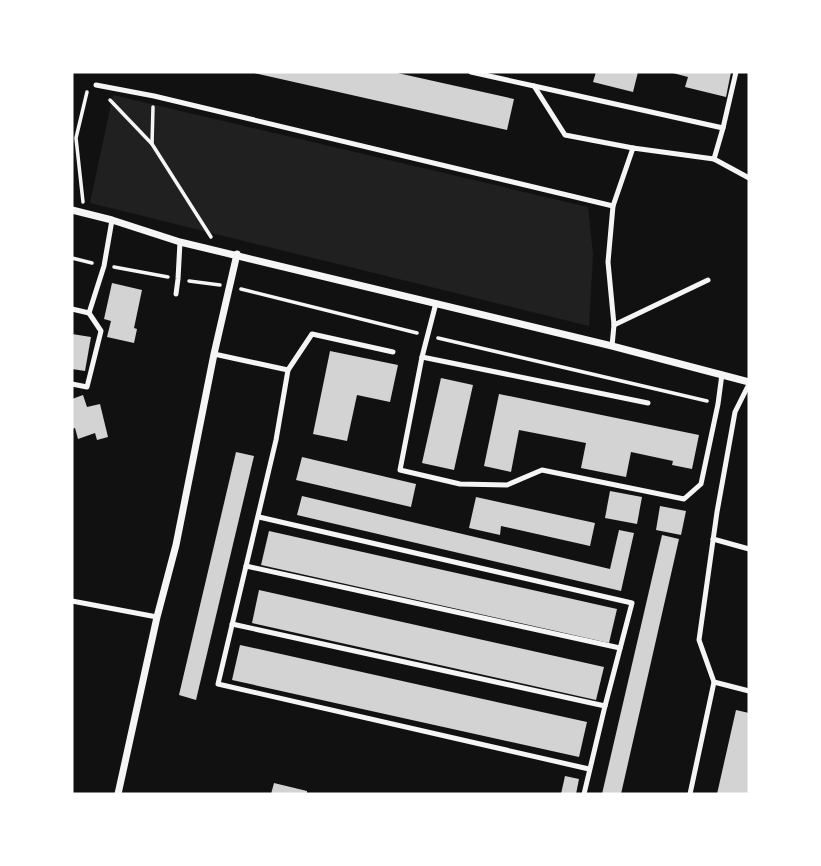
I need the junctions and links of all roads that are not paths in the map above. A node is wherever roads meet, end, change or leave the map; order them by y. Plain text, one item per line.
1 (471, 72) edge
2 (736, 72) edge
3 (96, 85) road end
4 (534, 86) junction
5 (723, 128) junction
6 (633, 148) junction
7 (713, 159) junction
8 (749, 178) edge
9 (613, 206) junction
10 (73, 211) edge
11 (112, 220) junction
12 (180, 242) junction
13 (237, 254) junction
14 (708, 280) dead end
15 (176, 294) dead end
16 (436, 303) junction
17 (72, 309) edge
18 (89, 313) junction
19 (614, 325) junction
20 (612, 346) junction
21 (393, 352) dead end
22 (214, 354) junction
23 (422, 357) junction
24 (288, 370) junction
25 (722, 374) junction
26 (749, 383) edge
27 (72, 384) edge
28 (648, 403) dead end
29 (259, 517) junction
30 (713, 539) junction
31 (749, 549) edge
32 (246, 566) junction
33 (72, 601) edge
34 (157, 617) junction
35 (232, 624) junction
36 (620, 648) junction
37 (715, 682) junction
38 (749, 691) edge
39 (605, 706) junction
40 (589, 769) junction
41 (118, 794) edge
42 (584, 794) edge
43 (690, 794) edge

1 - 4 lane
2 - 5 lane
3 - 9 lane
4 - 5 lane
4 - 6 lane
5 - 7 lane
6 - 7 lane
6 - 9 lane
7 - 8 lane
9 - 19 lane
10 - 11 street
11 - 12 street
11 - 18 lane
12 - 13 street
12 - 15 lane
13 - 16 street
13 - 22 street
14 - 19 lane
16 - 20 street
16 - 23 lane
17 - 18 lane
18 - 27 lane
19 - 20 lane
20 - 25 street
21 - 24 lane
22 - 24 lane
22 - 34 street
23 - 25 lane
23 - 28 lane
24 - 29 lane
25 - 26 street
26 - 30 lane
29 - 32 lane
29 - 36 lane
30 - 31 lane
30 - 37 lane
32 - 35 lane
32 - 36 lane
33 - 34 lane
34 - 41 street
35 - 39 lane
35 - 40 lane
36 - 39 lane
37 - 38 lane
37 - 43 lane
39 - 40 lane
40 - 42 lane

